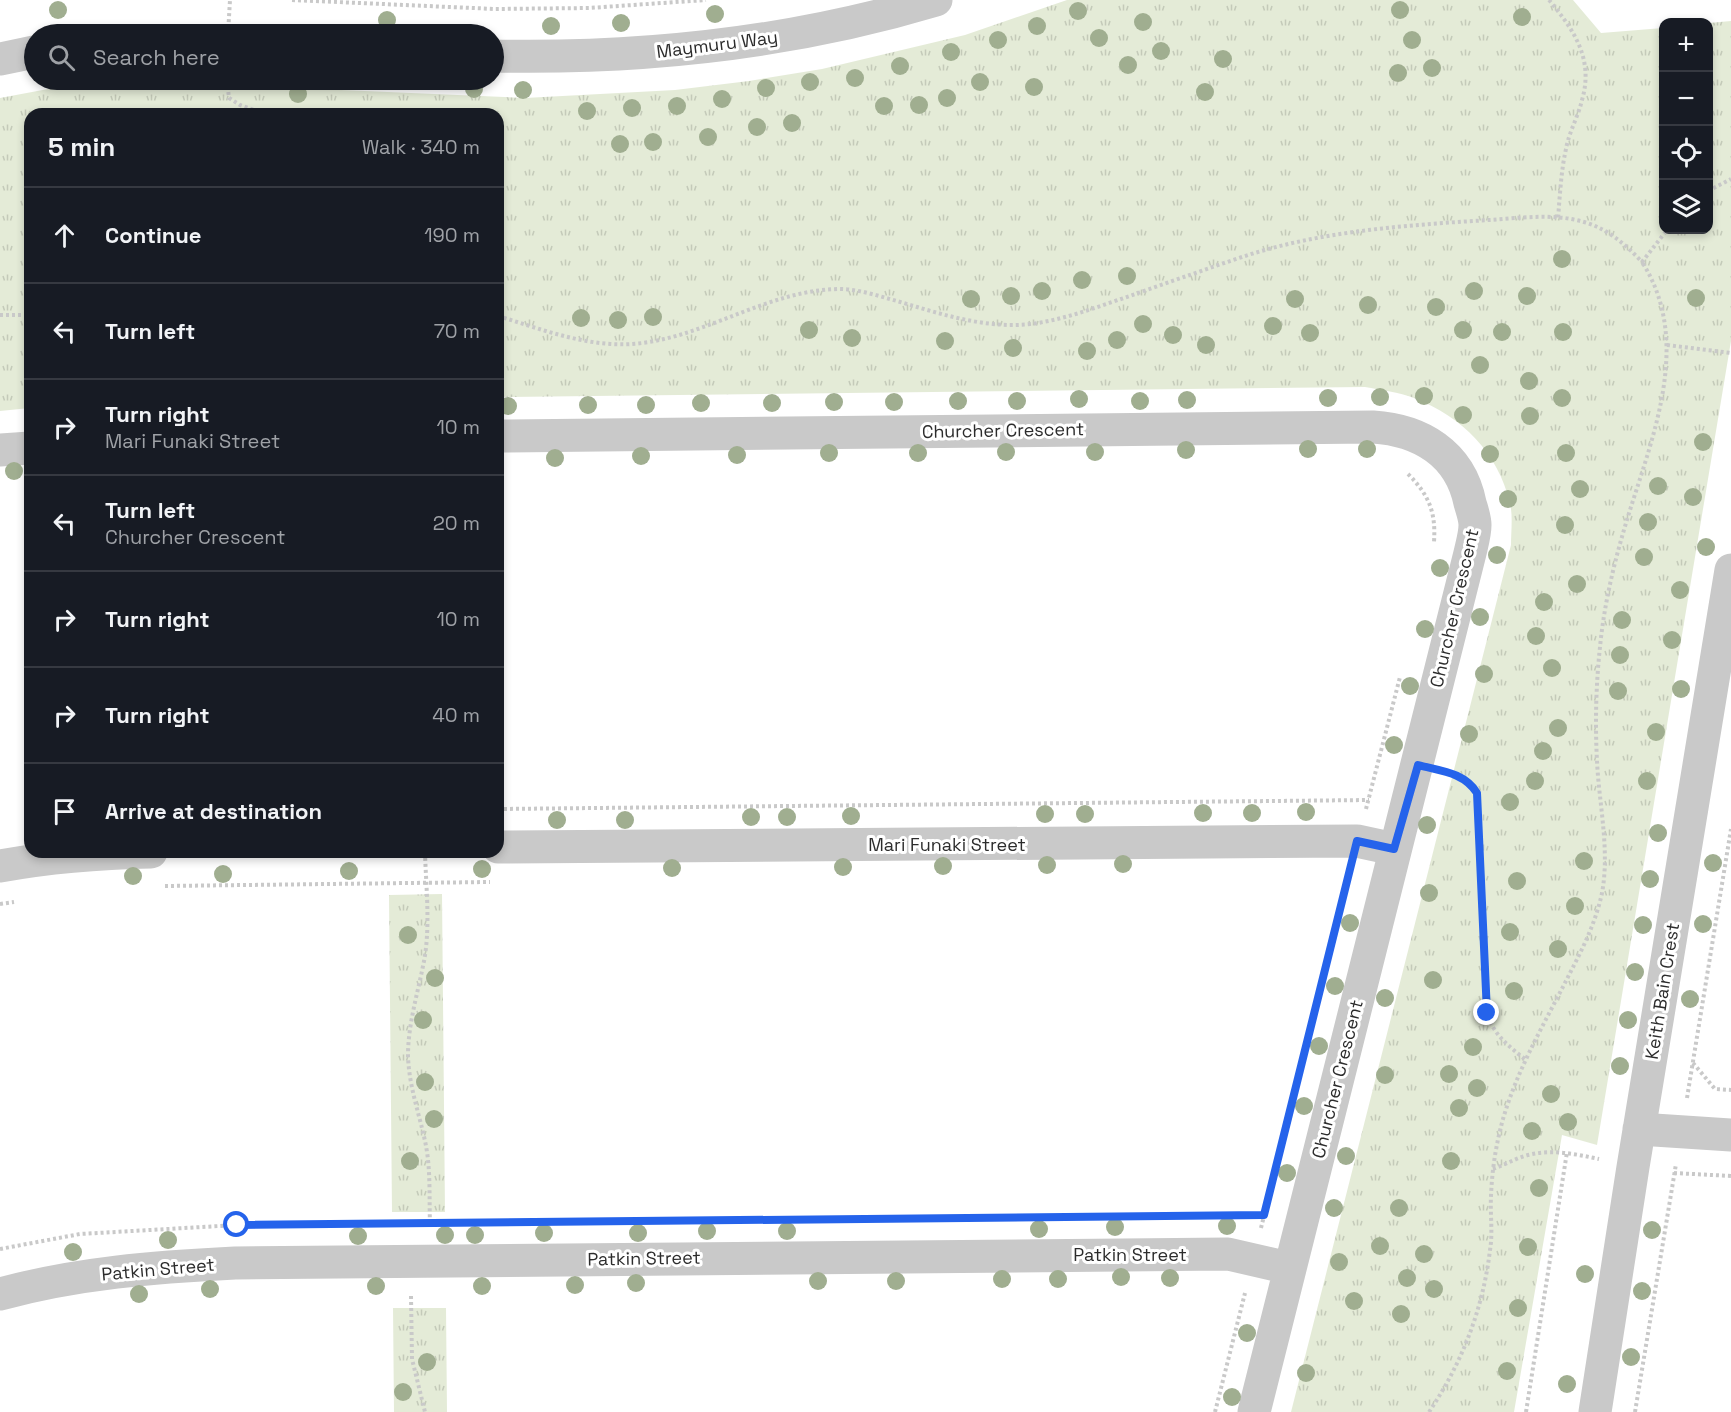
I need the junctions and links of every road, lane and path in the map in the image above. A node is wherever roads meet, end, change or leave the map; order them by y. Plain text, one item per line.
1 (230, 0) edge
2 (291, 0) edge
3 (706, 0) edge
4 (936, 0) edge
5 (1549, 0) edge
6 (229, 24) edge
7 (24, 54) edge
8 (504, 56) edge
9 (0, 59) edge
10 (228, 90) edge
11 (248, 108) edge
12 (1731, 179) edge
13 (1713, 188) edge
14 (1558, 218) junction
15 (1664, 234) edge
16 (1642, 262) junction
17 (0, 315) edge
18 (24, 315) edge
19 (504, 318) edge
20 (1667, 345) junction
21 (1731, 352) edge
22 (504, 436) edge
23 (24, 448) edge
24 (0, 450) edge
25 (1407, 473) dead end
26 (1434, 544) dead end
27 (1731, 570) edge
28 (1403, 666) dead end
29 (1380, 755) junction
30 (1418, 765) junction
31 (1369, 800) junction
32 (504, 809) edge
33 (1357, 841) junction
34 (504, 848) edge
35 (1394, 849) junction
36 (43, 858) edge
37 (425, 858) edge
38 (0, 866) edge
39 (1527, 1061) junction
40 (1692, 1063) dead end
41 (1731, 1090) edge
42 (1639, 1129) junction
43 (1731, 1135) edge
44 (1567, 1152) dead end
45 (1264, 1215) junction
46 (429, 1224) junction
47 (0, 1249) edge
48 (1253, 1258) junction
49 (430, 1261) junction
50 (1289, 1268) junction
51 (0, 1294) edge
52 (399, 1297) dead end
53 (425, 1412) edge
54 (1215, 1412) edge
55 (1254, 1412) edge
56 (1429, 1412) edge
57 (1526, 1412) edge
58 (1595, 1412) edge

1 - 6 path
2 - 3 path
4 - 8 street, Maymuru Way
5 - 14 path
7 - 9 street
10 - 11 path
12 - 13 path
14 - 16 path
14 - 19 path
15 - 16 path
16 - 20 path
17 - 18 path
20 - 21 path
20 - 39 path
22 - 30 street, Churcher Crescent
23 - 24 street
25 - 26 path
27 - 42 street, Keith Bain Crest
28 - 29 path
29 - 30 path
29 - 31 path
30 - 35 street, Churcher Crescent
30 - 39 path
31 - 32 path
31 - 33 path
33 - 34 street, Mari Funaki Street
33 - 35 street, Mari Funaki Street
33 - 45 path
35 - 50 street, Churcher Crescent
36 - 38 street
37 - 46 path
39 - 56 path
40 - 41 path
42 - 43 street
42 - 58 street, Keith Bain Crest
44 - 57 path
45 - 46 path
45 - 48 path
46 - 47 path
46 - 49 path
48 - 49 street, Patkin Street
48 - 50 street, Patkin Street
48 - 54 path
49 - 51 street, Patkin Street
50 - 55 street, Churcher Crescent
52 - 53 path

